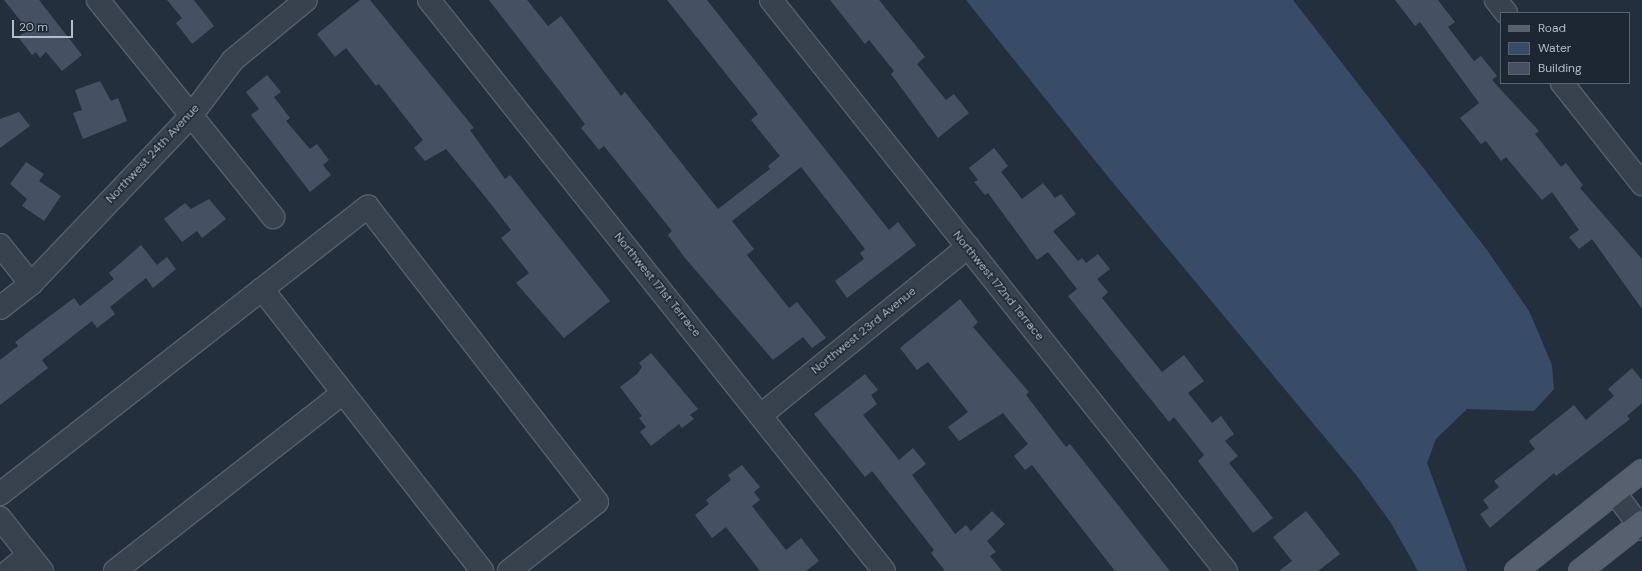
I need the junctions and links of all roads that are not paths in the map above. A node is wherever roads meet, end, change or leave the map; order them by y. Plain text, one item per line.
1 (98, 0) edge
2 (306, 0) edge
3 (429, 0) edge
4 (771, 0) edge
5 (1496, 0) edge
6 (1505, 12) edge
7 (1563, 84) edge
8 (190, 117) junction
9 (1642, 184) edge
10 (273, 217) dead end
11 (0, 245) edge
12 (968, 247) junction
13 (31, 284) junction
14 (262, 289) junction
15 (0, 308) edge
16 (343, 392) junction
17 (761, 415) junction
18 (1642, 471) edge
19 (1615, 493) junction
20 (0, 494) edge
21 (0, 518) edge
22 (1641, 526) edge
23 (36, 563) edge
24 (9, 571) edge
25 (115, 571) edge
26 (482, 571) edge
27 (509, 571) edge
28 (884, 571) edge
29 (1226, 571) edge
30 (1516, 571) edge
31 (1580, 571) edge

1 - 8 street
2 - 8 street, Northwest 24th Avenue
3 - 17 street, Northwest 171st Terrace
4 - 12 street, Northwest 172nd Terrace
5 - 6 street
7 - 9 street
8 - 10 street
8 - 13 street, Northwest 24th Avenue
11 - 13 street
12 - 17 street, Northwest 23rd Avenue
12 - 29 street, Northwest 172nd Terrace
13 - 15 street, Northwest 24th Avenue
14 - 16 street
14 - 20 street
14 - 27 street
16 - 25 street
16 - 26 street
17 - 28 street, Northwest 171st Terrace
18 - 19 main road
19 - 22 street
19 - 30 main road
21 - 23 street
22 - 31 main road
23 - 24 street

